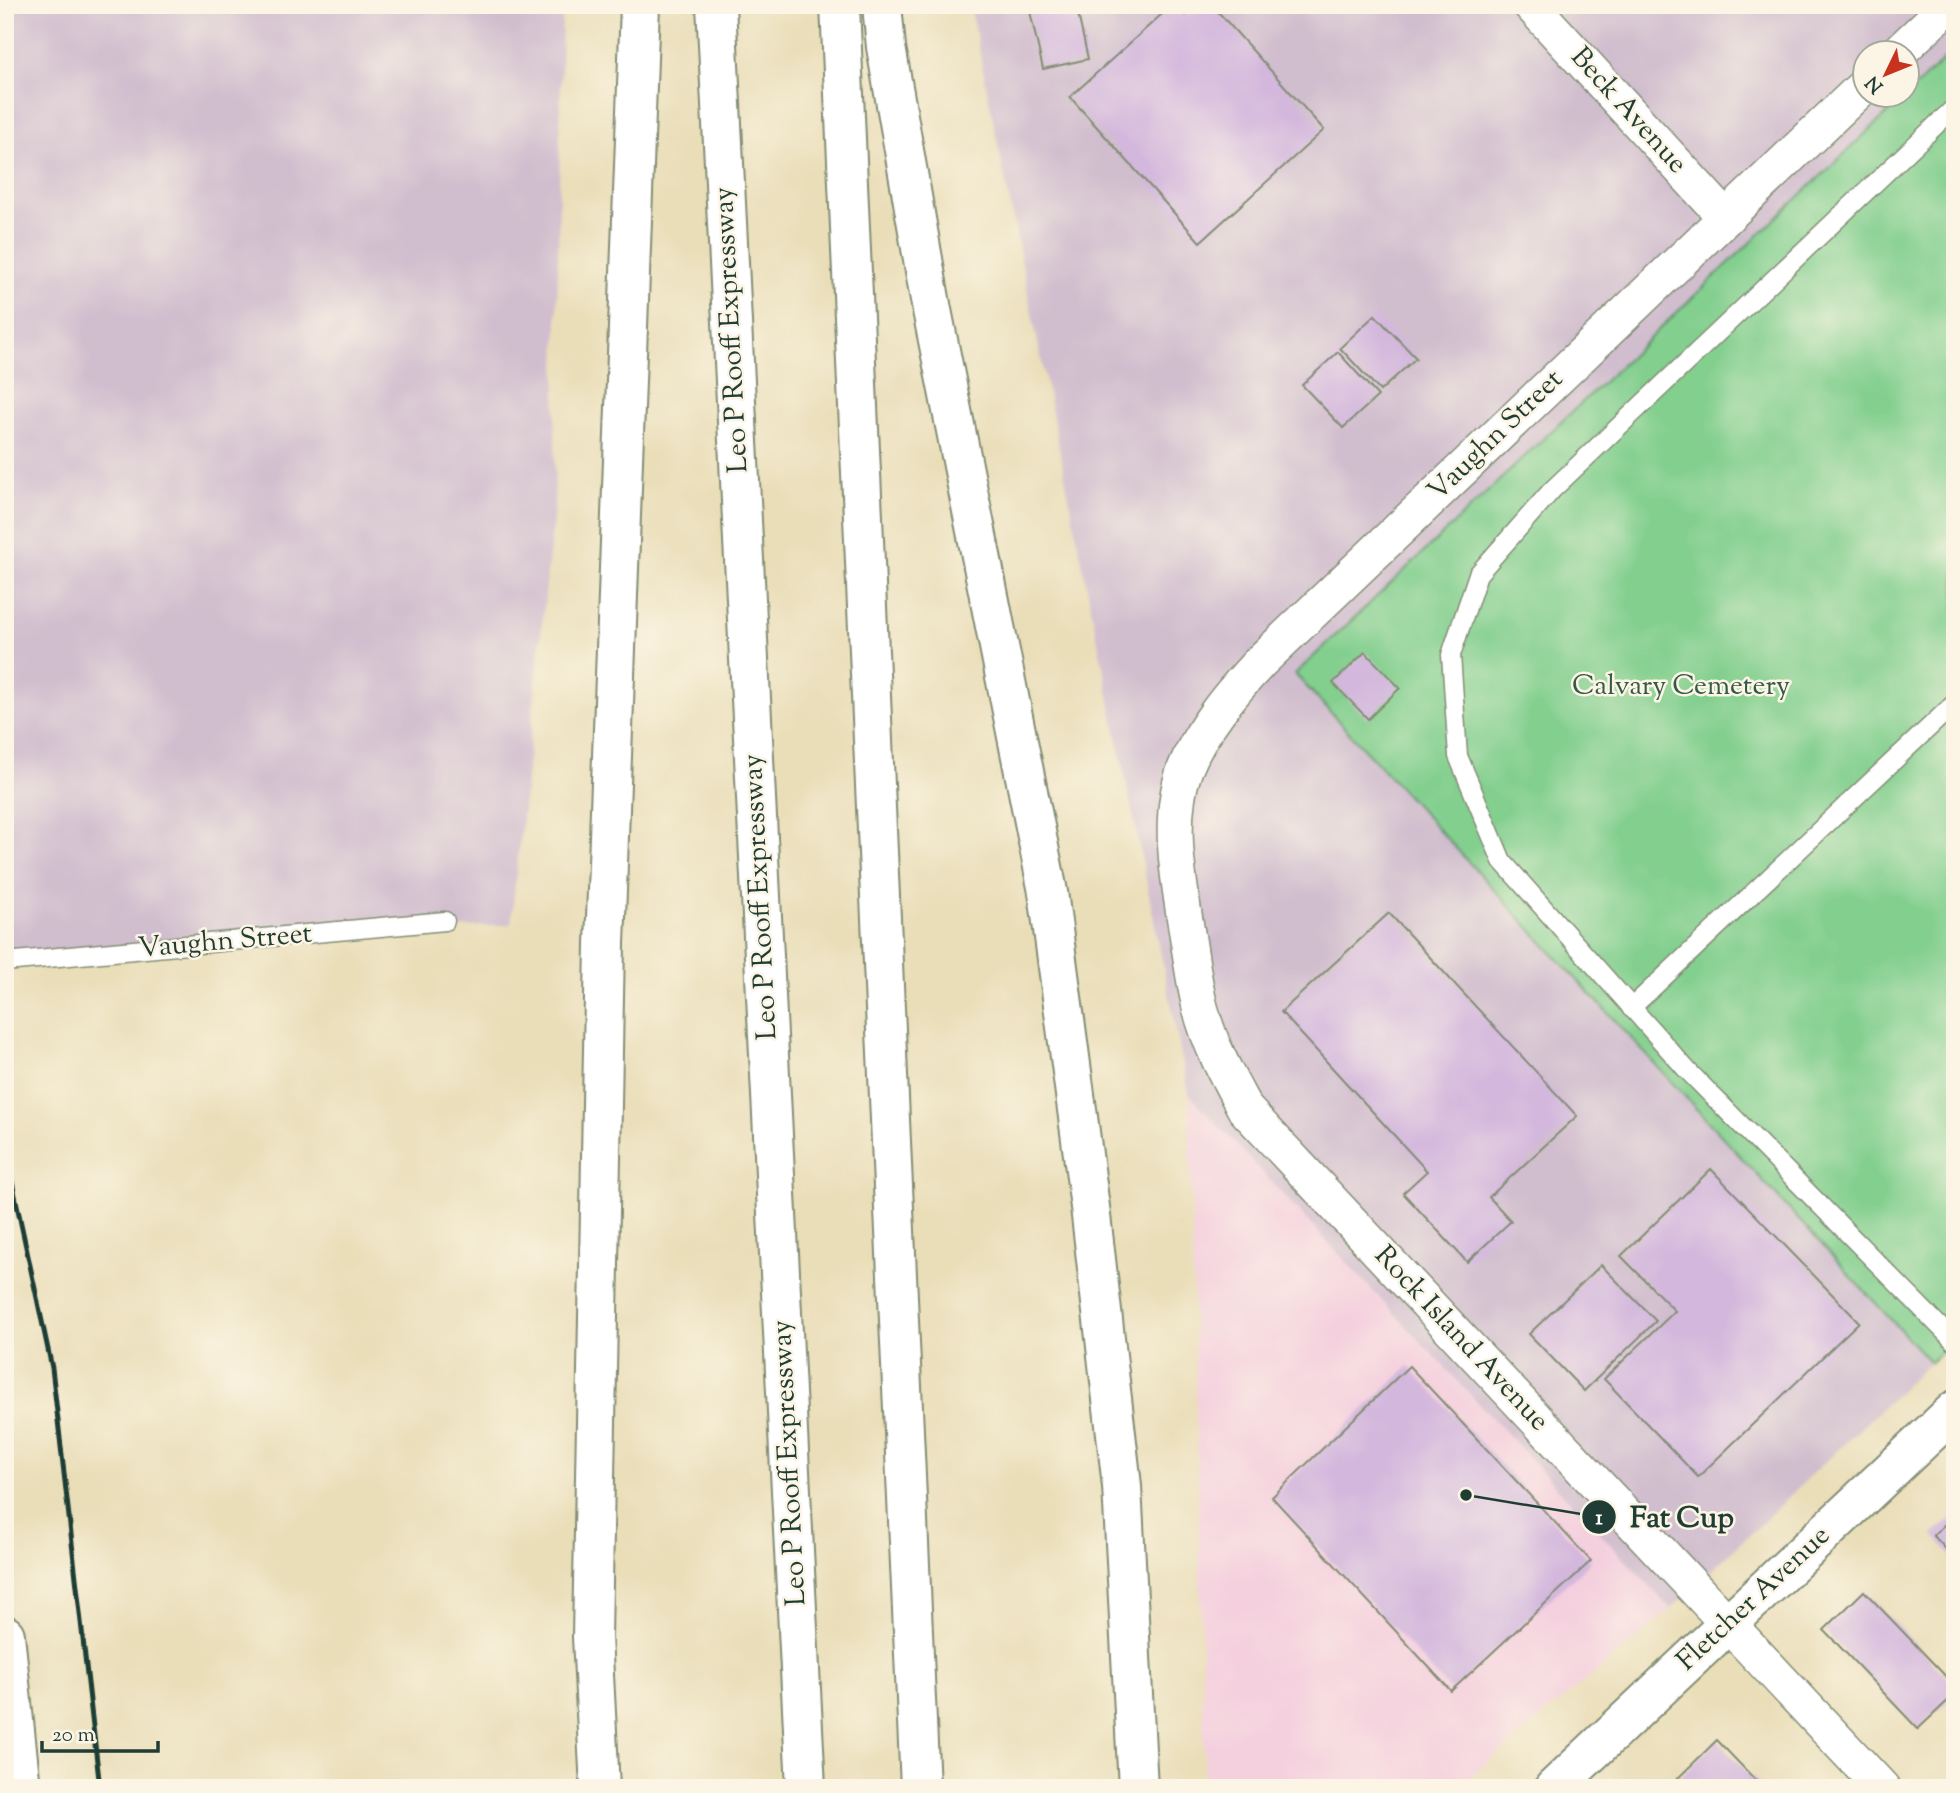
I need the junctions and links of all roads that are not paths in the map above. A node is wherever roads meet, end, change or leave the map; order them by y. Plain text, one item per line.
1 (640, 5) edge
2 (716, 5) edge
3 (840, 5) edge
4 (882, 5) edge
5 (1531, 5) edge
6 (1949, 5) edge
7 (1914, 38) edge
8 (1852, 97) edge
9 (1955, 107) edge
10 (1725, 217) junction
11 (1955, 703) edge
12 (1175, 820) joint
13 (445, 921) dead end
14 (5, 962) edge
15 (1631, 1008) junction
16 (1955, 1342) edge
17 (1955, 1410) edge
18 (1728, 1623) junction
19 (5, 1635) edge
20 (21, 1788) edge
21 (600, 1788) edge
22 (806, 1788) edge
23 (920, 1788) edge
24 (1138, 1788) edge
25 (1554, 1788) edge
26 (1882, 1788) edge

1 - 21 main road
2 - 22 main road, Leo P Rooff Expressway
3 - 23 main road
4 - 24 main road
5 - 10 street, Beck Avenue
6 - 7 street
8 - 10 street, Vaughn Street
9 - 15 lane
10 - 12 street, Vaughn Street
11 - 15 lane
12 - 18 street, Rock Island Avenue
13 - 14 lane, Vaughn Street
15 - 16 lane
17 - 18 main road, Fletcher Avenue
18 - 25 main road, Fletcher Avenue
18 - 26 street, Rock Island Avenue
19 - 20 main road

